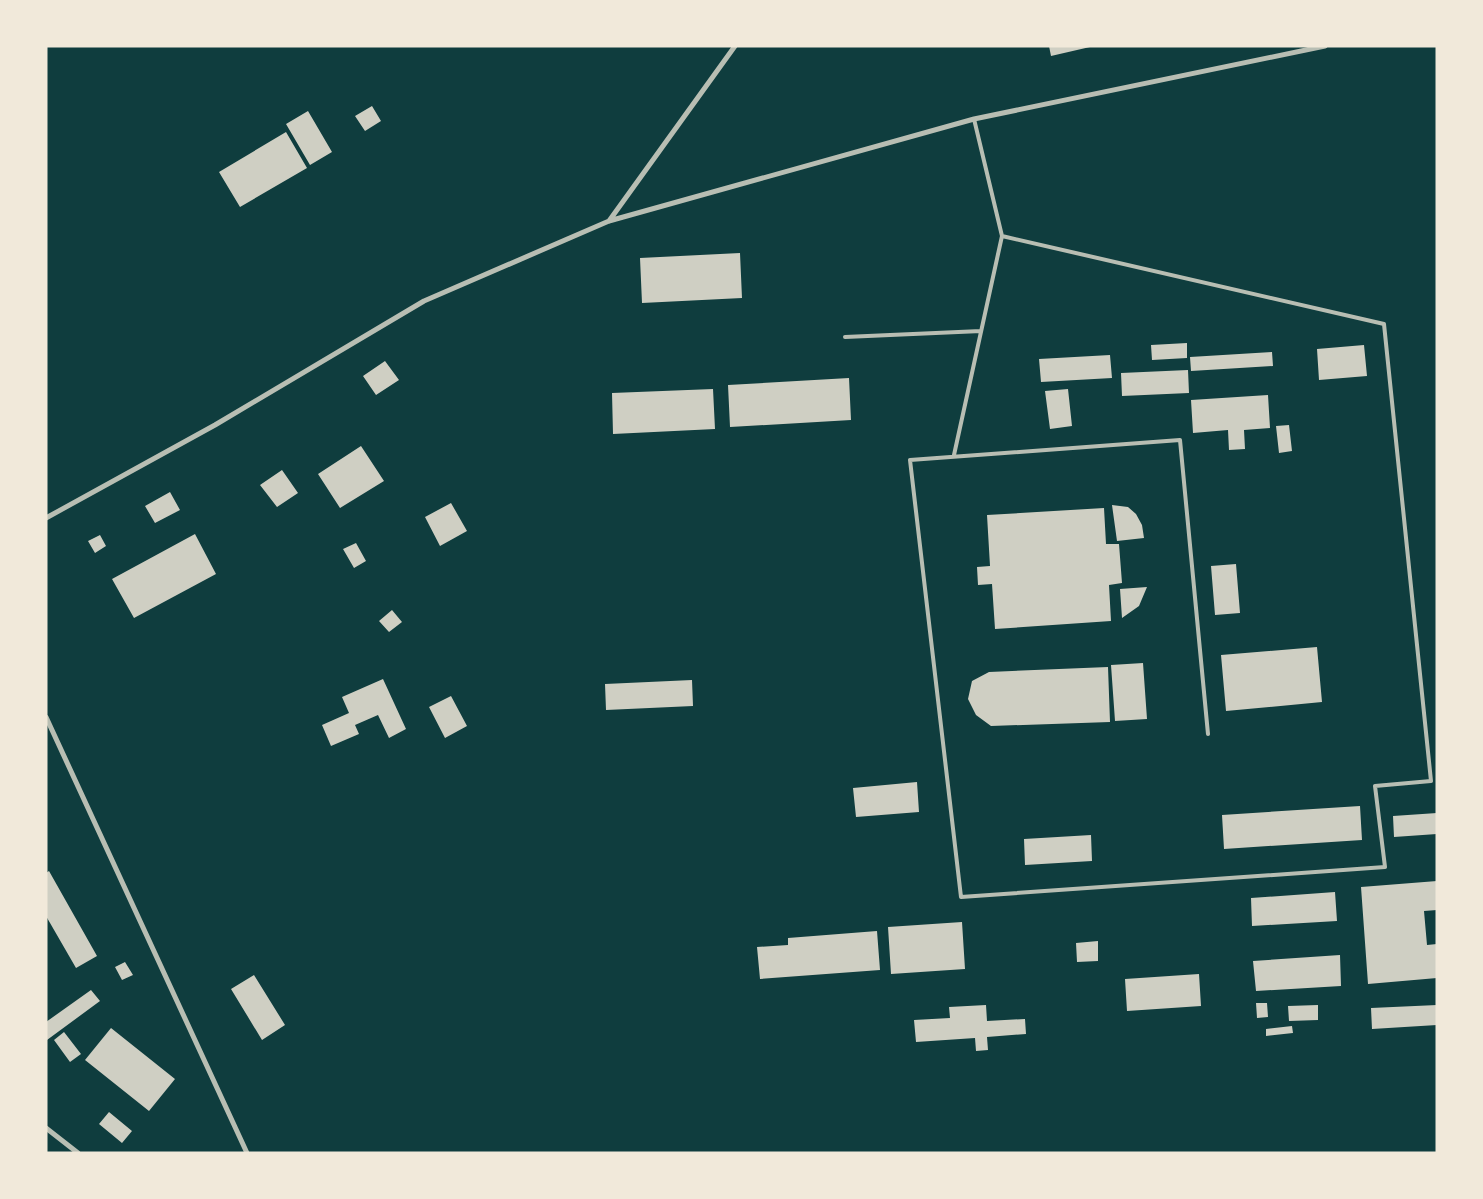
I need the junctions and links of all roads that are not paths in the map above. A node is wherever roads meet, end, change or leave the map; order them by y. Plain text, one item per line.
1 (734, 46) edge
2 (1325, 46) edge
3 (974, 119) junction
4 (609, 221) junction
5 (1002, 236) junction
6 (981, 331) junction
7 (844, 337) dead end
8 (954, 455) junction
9 (46, 518) edge
10 (46, 717) edge
11 (1208, 734) dead end
12 (46, 1128) edge
13 (78, 1153) edge
14 (248, 1153) edge

1 - 4 street
2 - 3 street
3 - 4 street
3 - 5 lane
4 - 9 street
5 - 6 lane
5 - 8 lane
6 - 7 lane
6 - 8 lane
8 - 11 lane
10 - 14 street
12 - 13 street

